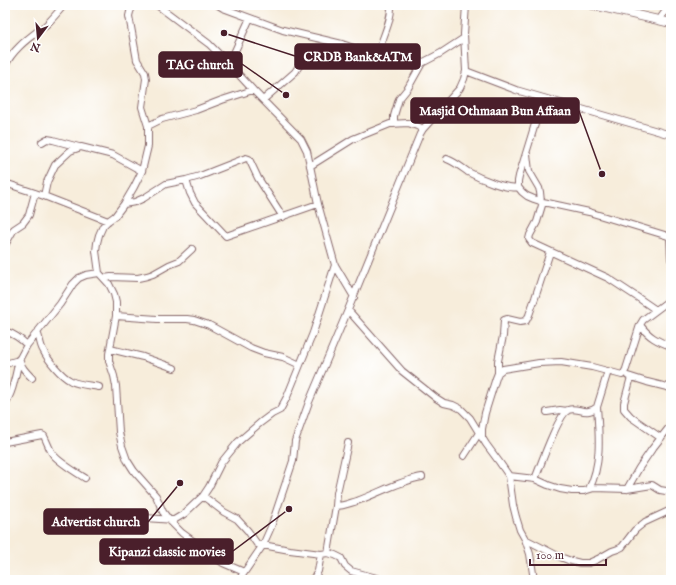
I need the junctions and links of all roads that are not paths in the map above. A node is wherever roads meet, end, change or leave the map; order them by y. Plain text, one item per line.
1 (64, 5) edge
2 (133, 5) edge
3 (156, 5) edge
4 (218, 5) edge
5 (236, 5) edge
6 (391, 5) edge
7 (466, 5) edge
8 (597, 5) edge
9 (670, 5) edge
10 (232, 12) junction
11 (250, 18) junction
12 (659, 20) junction
13 (671, 23) edge
14 (464, 38) junction
15 (342, 44) junction
16 (229, 64) junction
17 (5, 66) edge
18 (466, 71) junction
19 (253, 90) junction
20 (543, 98) junction
21 (263, 100) junction
22 (394, 124) junction
23 (148, 126) junction
24 (424, 128) junction
25 (671, 135) edge
26 (42, 142) dead end
27 (81, 147) junction
28 (527, 151) junction
29 (447, 159) dead end
30 (310, 166) junction
31 (142, 171) junction
32 (186, 180) junction
33 (8, 184) edge
34 (518, 187) junction
35 (5, 189) edge
36 (35, 193) junction
37 (44, 196) junction
38 (542, 202) junction
39 (124, 204) junction
40 (318, 204) junction
41 (283, 217) junction
42 (108, 221) junction
43 (5, 245) edge
44 (192, 249) dead end
45 (550, 252) junction
46 (671, 259) edge
47 (335, 265) junction
48 (102, 276) junction
49 (354, 297) junction
50 (671, 299) edge
51 (348, 310) junction
52 (656, 310) junction
53 (116, 316) junction
54 (640, 325) junction
55 (5, 331) edge
56 (37, 332) junction
57 (27, 346) junction
58 (671, 346) edge
59 (110, 348) junction
60 (19, 359) junction
61 (5, 364) edge
62 (300, 365) junction
63 (174, 368) dead end
64 (608, 371) junction
65 (498, 372) junction
66 (624, 373) junction
67 (631, 377) junction
68 (32, 378) dead end
69 (99, 387) dead end
70 (671, 388) edge
71 (5, 403) edge
72 (597, 407) junction
73 (567, 411) junction
74 (547, 412) dead end
75 (671, 425) edge
76 (481, 436) junction
77 (661, 438) junction
78 (5, 442) edge
79 (348, 443) dead end
80 (464, 456) dead end
81 (509, 476) junction
82 (422, 477) dead end
83 (85, 478) dead end
84 (535, 479) junction
85 (589, 489) junction
86 (627, 489) junction
87 (671, 491) edge
88 (203, 496) junction
89 (336, 506) junction
90 (671, 510) edge
91 (145, 518) dead end
92 (169, 520) junction
93 (525, 539) junction
94 (263, 545) junction
95 (328, 553) junction
96 (321, 554) junction
97 (244, 572) junction
98 (239, 580) edge
99 (313, 580) edge
100 (384, 580) edge
101 (534, 580) edge

1 - 17 street
2 - 23 street
3 - 16 street
4 - 10 street
5 - 10 street
6 - 15 street
7 - 14 street
8 - 12 street
9 - 12 street
10 - 11 street
11 - 15 street
11 - 16 street
12 - 13 street
14 - 18 street
14 - 22 street
15 - 21 street
16 - 19 street
18 - 20 street
18 - 24 street
19 - 21 street
19 - 23 street
20 - 25 street
20 - 28 street
21 - 30 street
22 - 24 street
22 - 30 street
23 - 31 street
24 - 49 street
26 - 27 street
27 - 31 street
27 - 37 street
28 - 34 street
28 - 38 street
29 - 34 street
30 - 40 street
31 - 39 street
32 - 39 street
32 - 41 street
32 - 41 street
33 - 35 street
33 - 36 street
34 - 38 street
36 - 37 street
36 - 43 street
37 - 42 street
38 - 45 street
38 - 46 street
39 - 42 street
40 - 41 street
40 - 47 street
42 - 48 street
44 - 48 street
45 - 52 street
45 - 65 street
47 - 49 street
47 - 62 street
48 - 53 street
48 - 56 street
49 - 51 street
50 - 52 street
51 - 76 street
51 - 94 street
52 - 54 street
53 - 59 street
53 - 62 street
54 - 58 street
54 - 66 street
55 - 57 street
56 - 57 street
56 - 69 street
57 - 60 street
59 - 63 street
59 - 92 street
60 - 61 street
60 - 68 street
60 - 71 street
62 - 88 street
64 - 65 street
64 - 66 street
64 - 72 street
65 - 76 street
66 - 67 street
67 - 70 street
67 - 77 street
72 - 73 street
72 - 85 street
73 - 74 street
73 - 84 street
75 - 77 street
76 - 80 street
76 - 81 street
77 - 86 street
78 - 83 street
79 - 89 street
81 - 84 street
81 - 93 street
82 - 89 street
84 - 85 street
85 - 86 street
86 - 87 street
88 - 92 street
88 - 94 street
89 - 95 street
90 - 93 street
91 - 92 street
92 - 97 street
93 - 101 street
94 - 96 street
94 - 97 street
95 - 96 street
95 - 100 street
96 - 99 street
97 - 98 street

